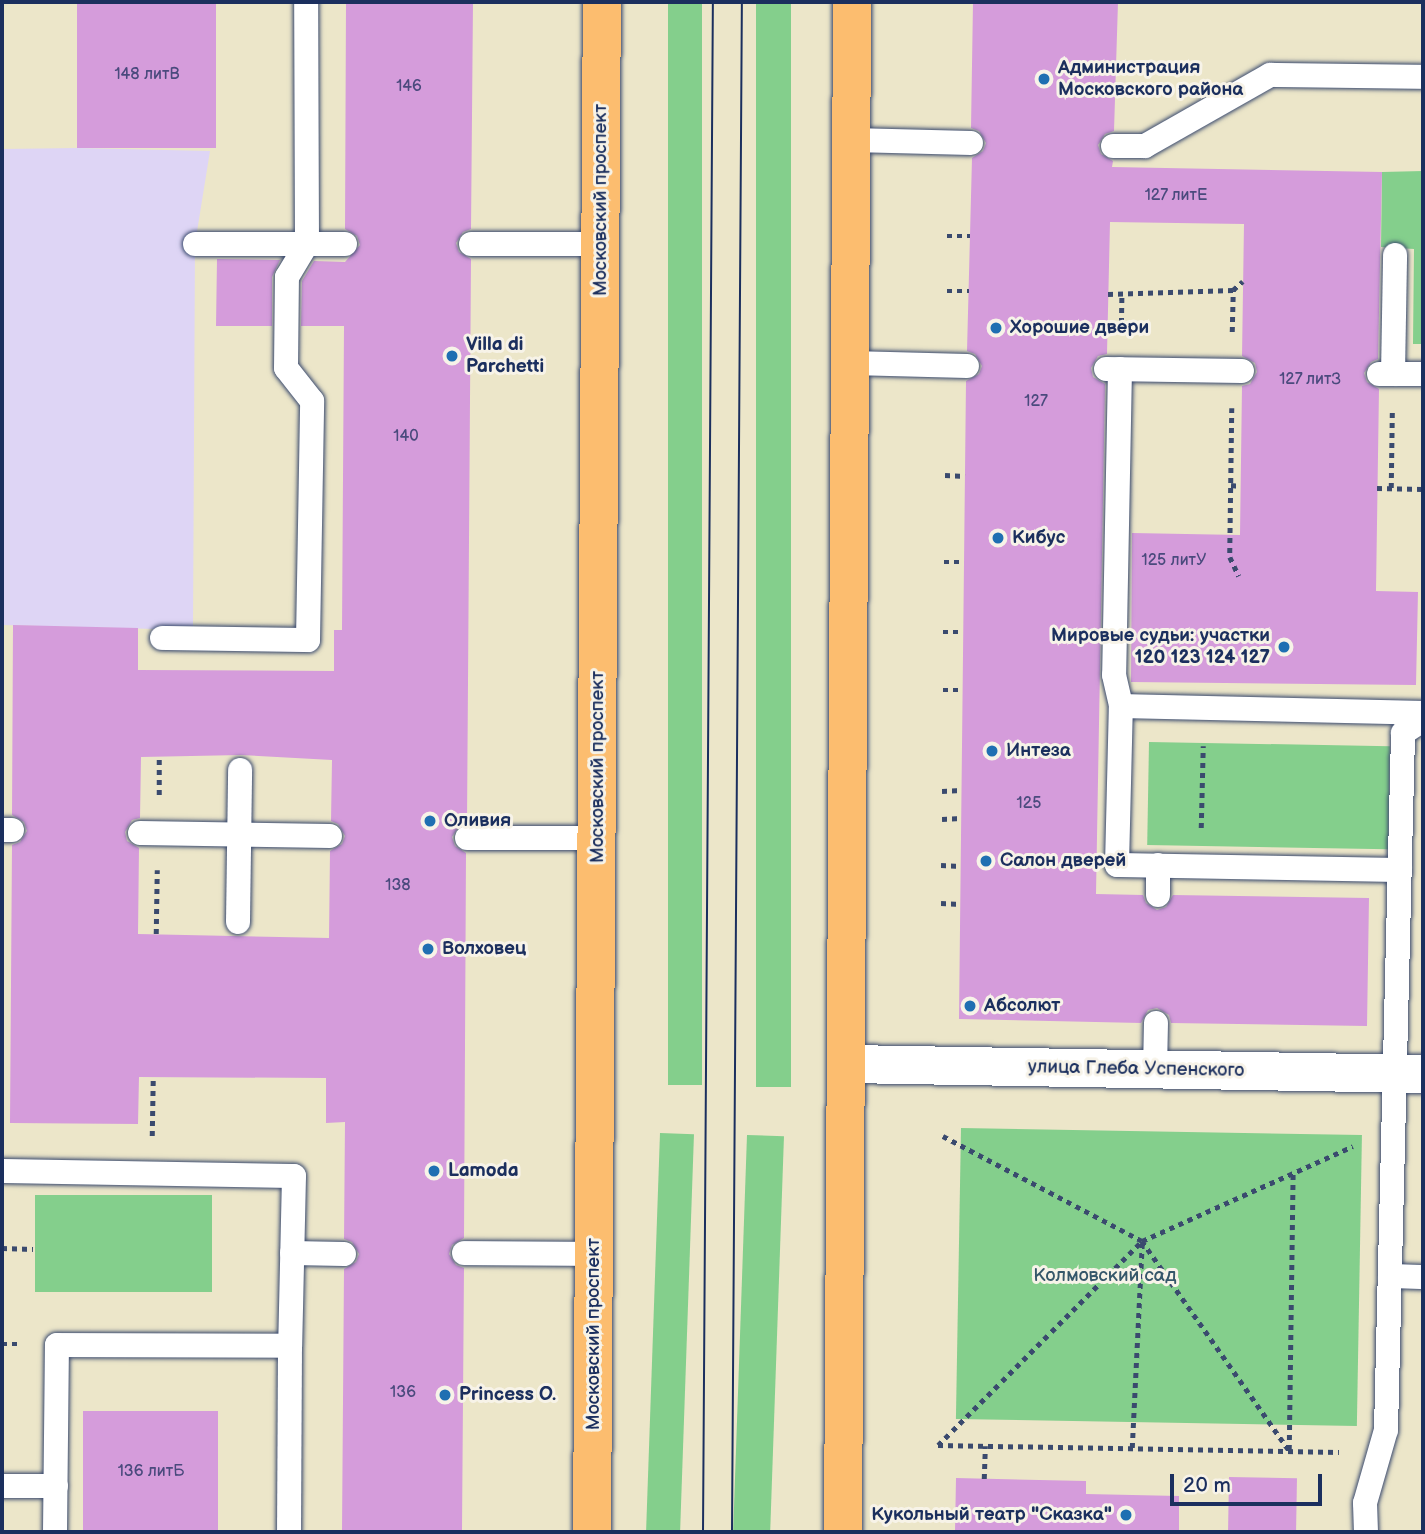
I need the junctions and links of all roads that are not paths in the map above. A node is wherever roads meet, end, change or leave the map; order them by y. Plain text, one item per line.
1 (306, 2) edge
2 (602, 2) edge
3 (852, 2) edge
4 (1423, 77) edge
5 (852, 140) junction
6 (971, 143) dead end
7 (1113, 146) dead end
8 (195, 244) dead end
9 (307, 244) junction
10 (345, 244) dead end
11 (471, 244) dead end
12 (601, 244) junction
13 (1395, 255) dead end
14 (851, 363) junction
15 (967, 366) dead end
16 (1237, 371) road end
17 (1423, 374) edge
18 (162, 638) dead end
19 (1121, 706) junction
20 (1423, 713) edge
21 (1423, 720) edge
22 (240, 770) dead end
23 (140, 833) dead end
24 (239, 834) junction
25 (330, 836) dead end
26 (467, 838) dead end
27 (597, 838) junction
28 (1158, 865) junction
29 (1400, 870) junction
30 (1158, 895) dead end
31 (238, 922) dead end
32 (1156, 1023) dead end
33 (848, 1064) junction
34 (1155, 1070) junction
35 (1409, 1073) edge
36 (2, 1171) edge
37 (292, 1253) junction
38 (344, 1254) dead end
39 (464, 1254) dead end
40 (594, 1254) junction
41 (1390, 1276) junction
42 (1423, 1277) edge
43 (290, 1346) junction
44 (2, 1486) edge
45 (56, 1486) junction
46 (55, 1532) edge
47 (289, 1532) edge
48 (592, 1532) edge
49 (843, 1532) edge
50 (1366, 1532) edge

1 - 9 lane
2 - 12 main road, Московский проспект
3 - 5 main road
4 - 7 lane
5 - 6 lane
5 - 14 main road
8 - 9 lane
9 - 10 lane
9 - 18 lane
11 - 12 lane
12 - 27 main road, Московский проспект
13 - 17 lane
14 - 15 lane
14 - 33 main road
16 - 19 lane
19 - 20 lane
19 - 28 lane
21 - 29 lane
22 - 24 lane
23 - 24 lane
24 - 25 lane
24 - 31 lane
26 - 27 lane
27 - 40 main road, Московский проспект
28 - 29 lane
28 - 30 lane
29 - 35 lane
32 - 34 lane
33 - 34 street, улица Глеба Успенского
33 - 49 main road
34 - 35 street, улица Глеба Успенского
35 - 41 lane
36 - 37 lane
37 - 38 lane
37 - 43 lane
39 - 40 lane
40 - 48 main road, Московский проспект
41 - 42 lane
41 - 50 lane
43 - 45 lane
43 - 47 lane
44 - 45 lane
45 - 46 lane

